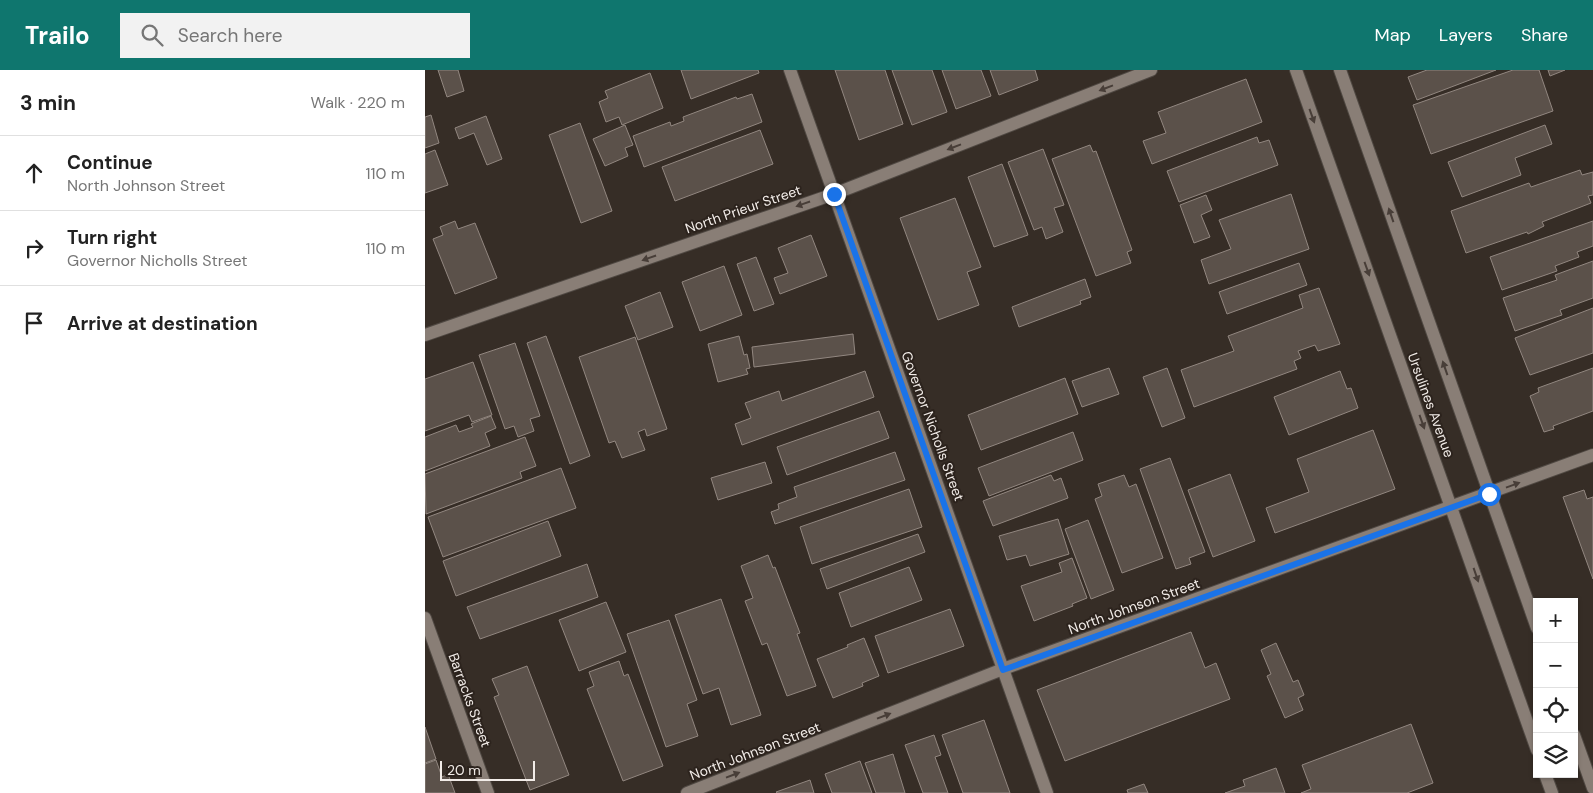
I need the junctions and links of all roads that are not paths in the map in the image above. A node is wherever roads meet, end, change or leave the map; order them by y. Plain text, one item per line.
1 (790, 70) edge
2 (1151, 70) edge
3 (1296, 70) edge
4 (1340, 70) edge
5 (834, 194) junction
6 (425, 335) edge
7 (1593, 455) edge
8 (1489, 494) junction
9 (1452, 507) junction
10 (1533, 617) edge
11 (425, 618) edge
12 (1003, 670) junction
13 (1533, 739) edge
14 (1578, 746) edge
15 (1546, 778) edge
16 (1593, 788) edge
17 (488, 793) edge
18 (687, 793) edge
19 (1047, 793) edge
20 (1552, 793) edge

1 - 5 street, Governor Nicholls Street
2 -> 5 street, North Prieur Street
3 -> 9 street, Ursulines Avenue
8 -> 4 street, Ursulines Avenue
5 -> 6 street, North Prieur Street
5 - 12 street, Governor Nicholls Street
8 -> 7 street, North Johnson Street
8 - 9 street, North Johnson Street
8 - 10 street, Ursulines Avenue
9 - 12 street, North Johnson Street
9 -> 13 street, Ursulines Avenue
11 - 17 street, Barracks Street
18 -> 12 street, North Johnson Street
12 - 19 street, Governor Nicholls Street
14 - 16 street
15 - 20 street

